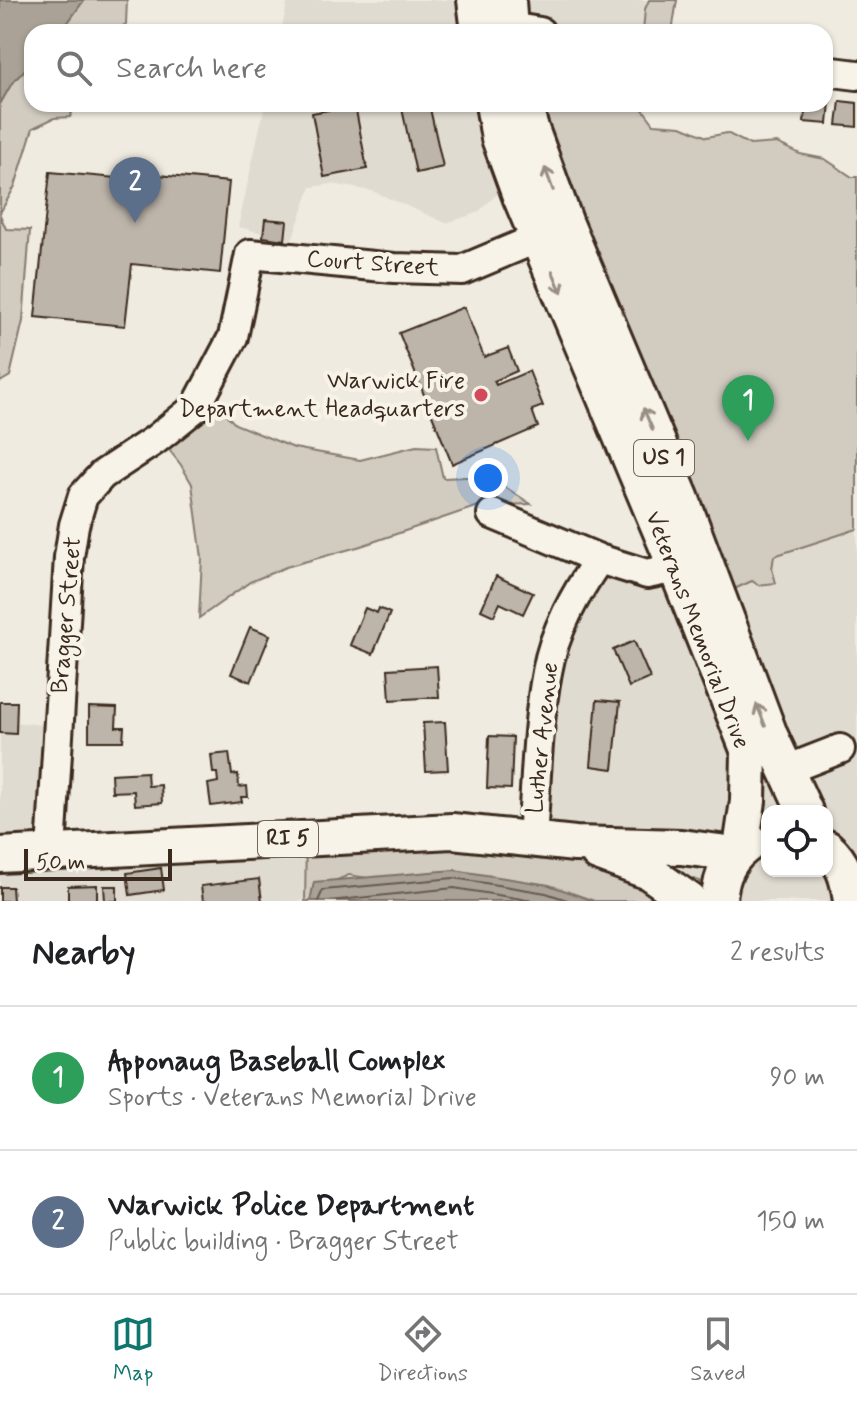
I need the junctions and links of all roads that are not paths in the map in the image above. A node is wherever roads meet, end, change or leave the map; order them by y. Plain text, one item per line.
1 (475, 0) edge
2 (508, 24) edge
3 (833, 72) edge
4 (857, 75) edge
5 (494, 112) edge
6 (527, 112) edge
7 (538, 238) junction
8 (250, 254) joint
9 (492, 514) dead end
10 (599, 559) junction
11 (676, 568) junction
12 (840, 749) dead end
13 (786, 770) junction
14 (802, 805) edge
15 (532, 839) junction
16 (575, 844) junction
17 (748, 846) edge
18 (51, 851) junction
19 (833, 853) edge
20 (0, 855) edge
21 (852, 887) edge
22 (690, 901) edge
23 (719, 901) edge

1 - 2 main road
3 - 4 street
5 - 7 main road, Veterans Memorial Drive / US 1
13 -> 6 main road, Veterans Memorial Drive / US 1
7 - 8 street, Court Street
7 -> 11 main road, Veterans Memorial Drive / US 1
8 - 18 street, Bragger Street
9 - 10 street
10 - 11 street
10 - 15 street, Luther Avenue
11 - 17 main road, Veterans Memorial Drive / US 1
12 - 13 street
13 - 14 main road, Veterans Memorial Drive / US 1
15 - 16 main road, RI 5
15 - 18 main road, RI 5
16 - 17 main road, RI 5
16 - 22 main road, RI 5
17 - 23 main road, US 1
18 - 20 main road, RI 5
19 - 21 main road

